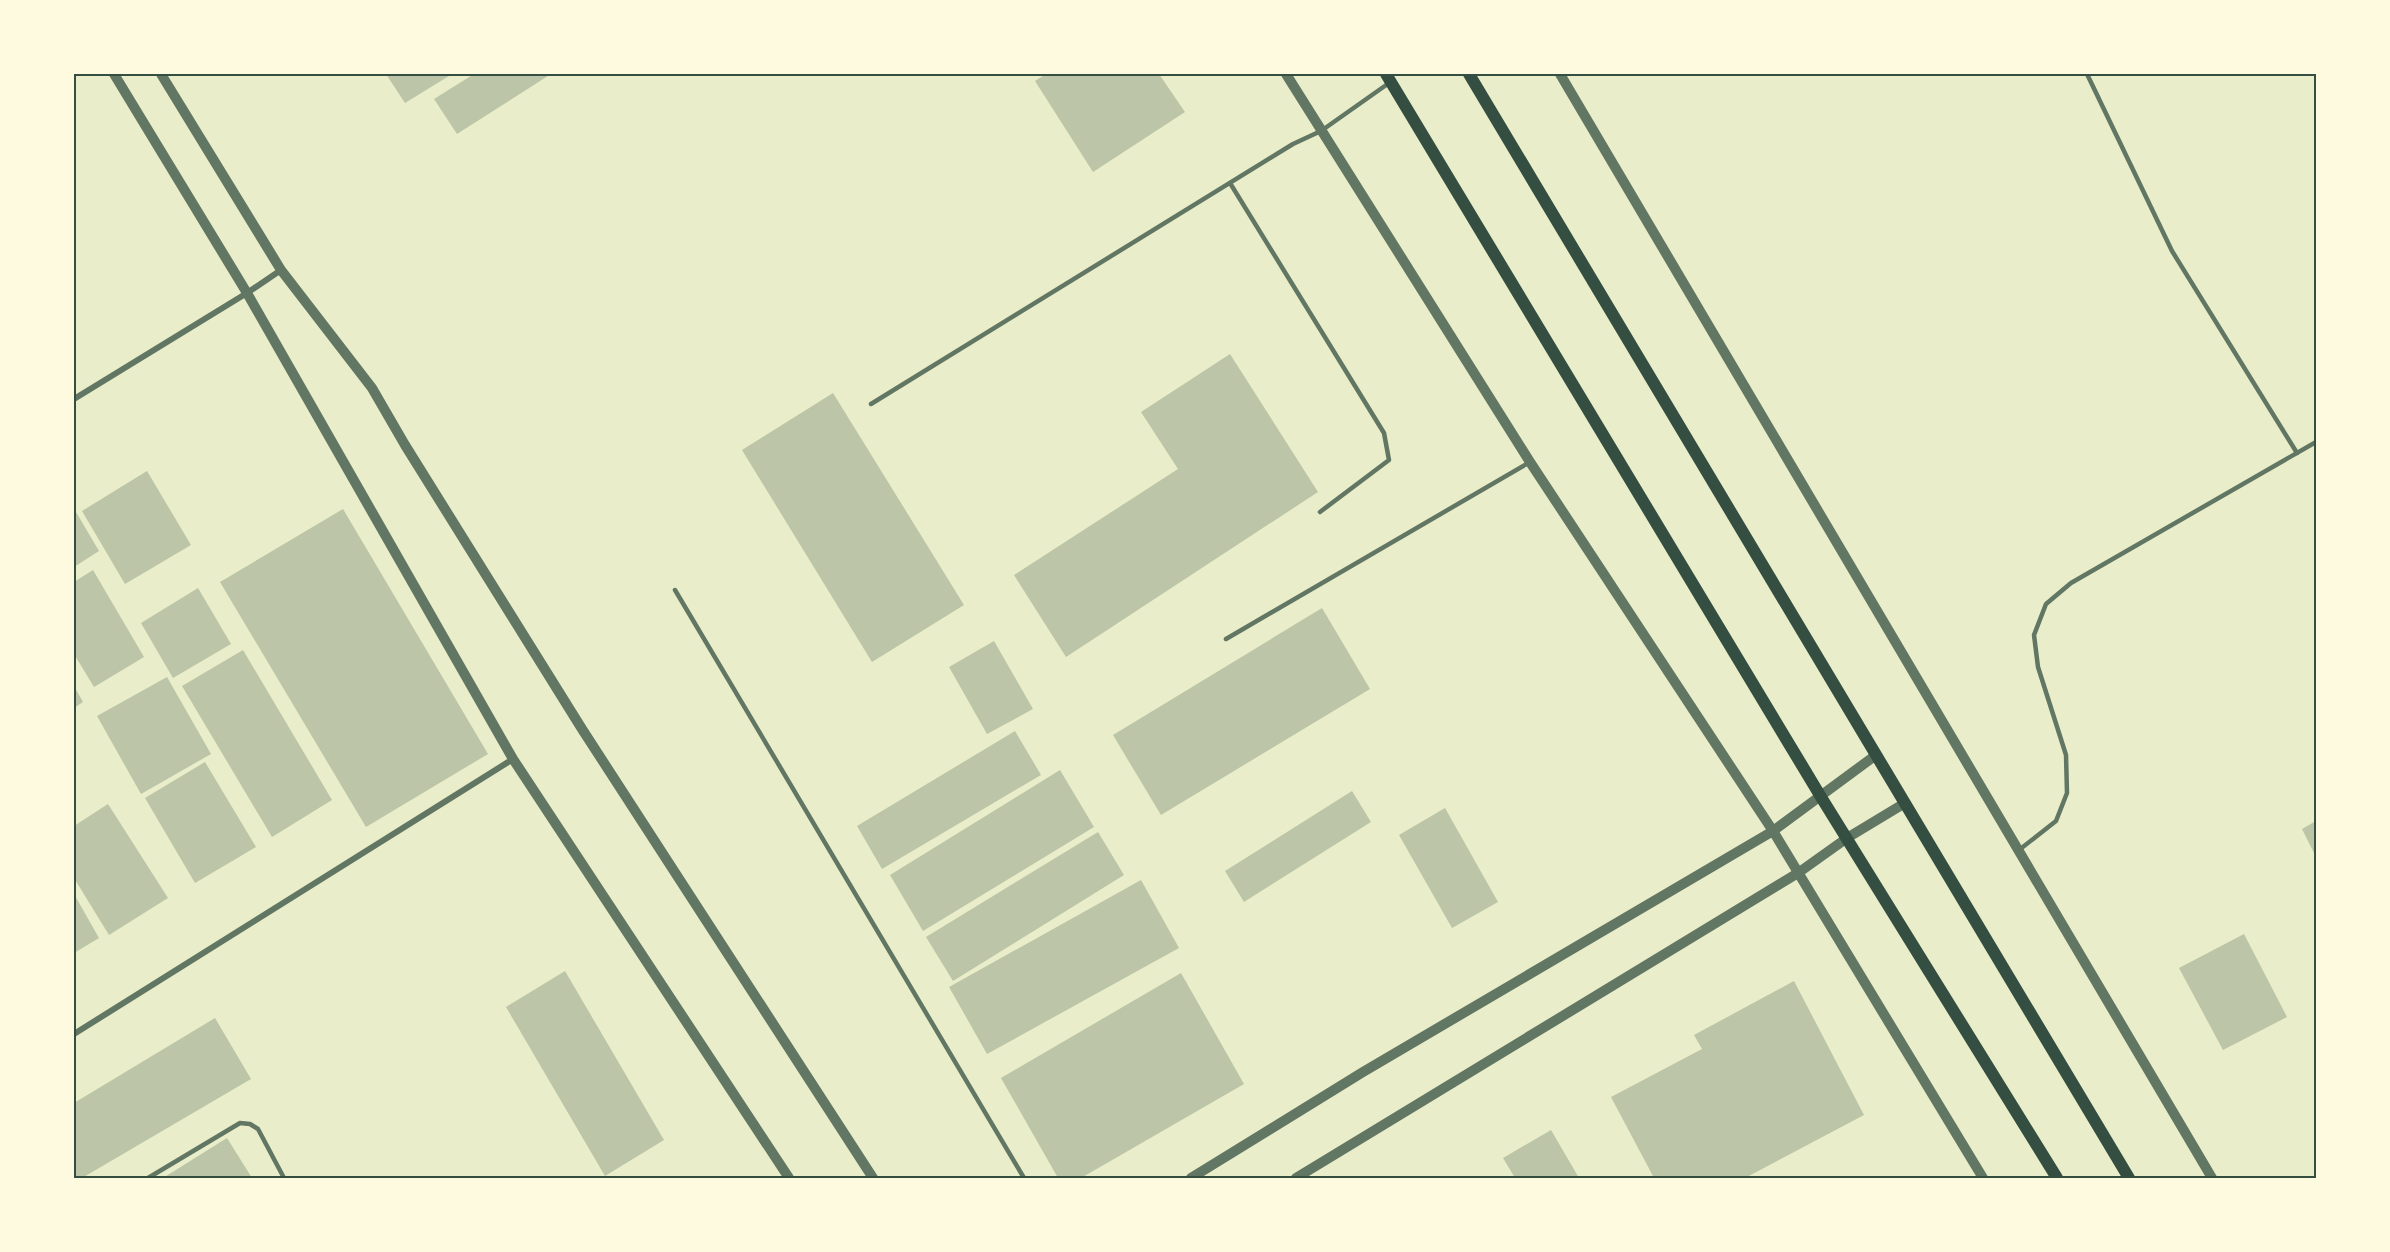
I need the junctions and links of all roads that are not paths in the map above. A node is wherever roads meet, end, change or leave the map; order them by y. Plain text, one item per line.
1 (114, 74) edge
2 (161, 74) edge
3 (1286, 74) edge
4 (1470, 74) edge
5 (1560, 74) edge
6 (2087, 74) edge
7 (1388, 77) edge
8 (1321, 131) junction
9 (1230, 183) junction
10 (281, 270) junction
11 (247, 293) junction
12 (74, 399) edge
13 (871, 404) dead end
14 (2316, 442) edge
15 (2297, 453) junction
16 (1530, 462) junction
17 (1320, 512) dead end
18 (675, 590) dead end
19 (1226, 639) dead end
20 (1876, 755) junction
21 (513, 759) junction
22 (1821, 797) junction
23 (1905, 802) junction
24 (1773, 831) junction
25 (1847, 838) junction
26 (2019, 850) junction
27 (1797, 873) junction
28 (74, 1034) edge
29 (148, 1179) edge
30 (284, 1179) edge
31 (789, 1179) edge
32 (873, 1179) edge
33 (1024, 1179) edge
34 (1191, 1179) edge
35 (1296, 1179) edge
36 (1983, 1179) edge
37 (2057, 1179) edge
38 (2129, 1179) edge
39 (2212, 1179) edge

1 - 11 street
2 - 10 street
3 - 8 street
4 - 20 main road
5 - 26 street
6 - 15 lane
7 - 8 lane
7 - 22 main road
8 - 9 lane
8 - 16 street
9 - 13 lane
9 - 17 lane
10 - 11 street
10 - 32 street
11 - 12 street
11 - 21 street
14 - 15 lane
15 - 26 lane
16 - 19 lane
16 - 24 street
18 - 33 lane
20 - 22 street
20 - 23 main road
21 - 28 street
21 - 31 street
22 - 24 street
22 - 25 main road
23 - 25 street
23 - 38 main road
24 - 27 street
24 - 34 street
25 - 27 street
25 - 37 main road
26 - 39 street
27 - 35 street
27 - 36 street
29 - 30 lane

